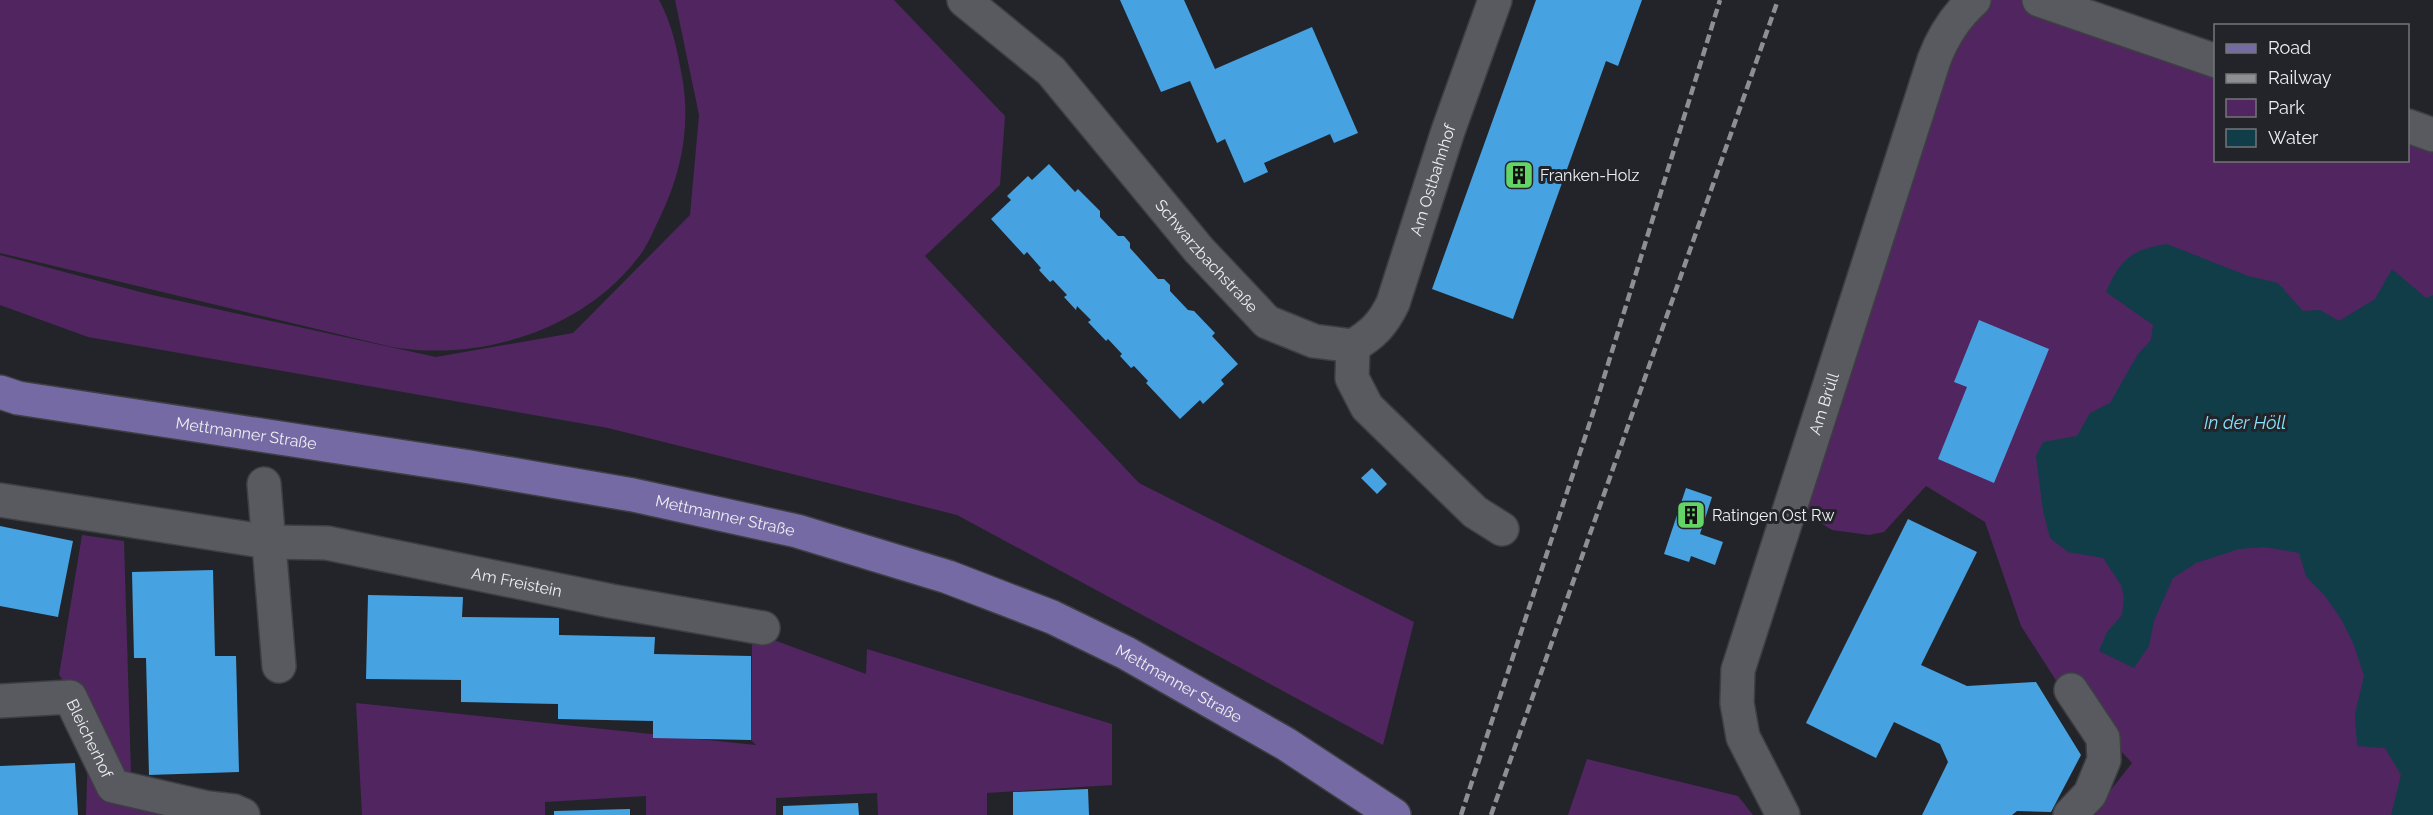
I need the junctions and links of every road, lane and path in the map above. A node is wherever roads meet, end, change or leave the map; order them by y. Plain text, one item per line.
1 (964, 0) edge
2 (1495, 0) edge
3 (1974, 0) edge
4 (2039, 0) edge
5 (2214, 60) edge
6 (2409, 126) edge
7 (2433, 135) edge
8 (1353, 346) junction
9 (0, 392) edge
10 (264, 484) dead end
11 (0, 500) edge
12 (1502, 530) dead end
13 (269, 542) junction
14 (763, 628) dead end
15 (279, 666) dead end
16 (2071, 690) dead end
17 (0, 701) edge
18 (243, 815) edge
19 (1394, 815) edge
20 (1783, 815) edge
21 (2070, 815) edge

1 - 8 street, Schwarzbachstraße
2 - 8 street, Am Ostbahnhof
3 - 20 street, Am Brüll
4 - 5 street
6 - 7 street
8 - 12 street
9 - 19 main road, Mettmanner Straße
10 - 13 street
11 - 13 street, Am Freistein
13 - 14 street, Am Freistein
13 - 15 street
16 - 21 street
17 - 18 street, Bleicherhof

